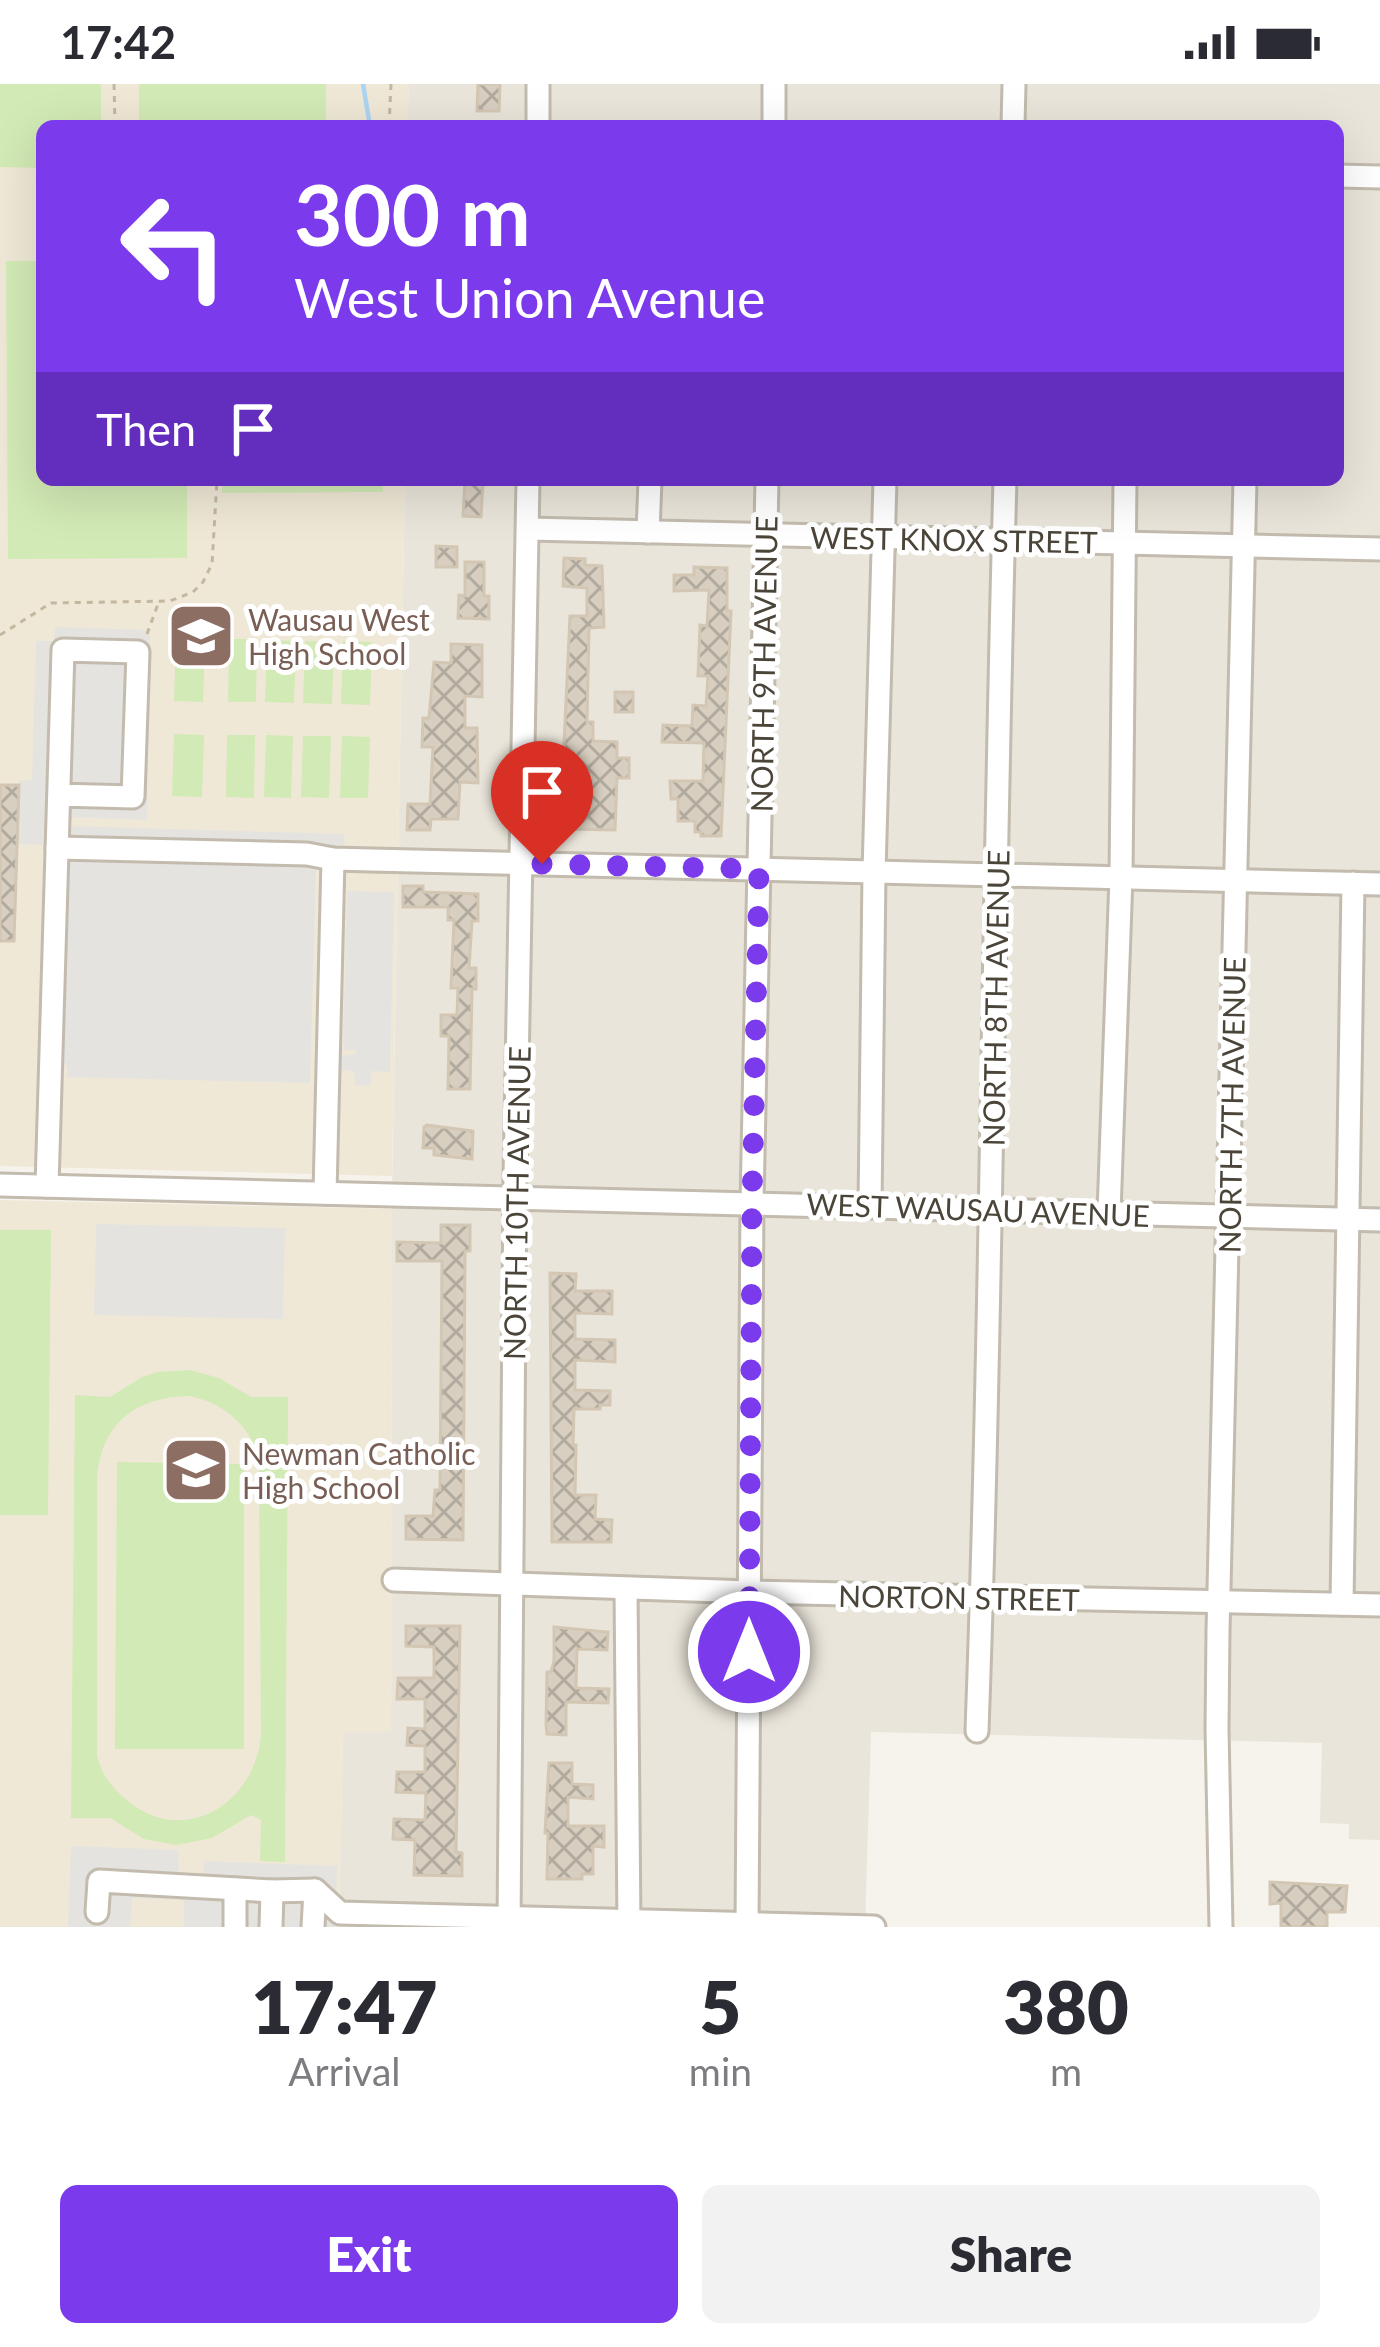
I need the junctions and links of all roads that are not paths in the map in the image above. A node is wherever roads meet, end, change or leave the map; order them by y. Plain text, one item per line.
1 (538, 84) edge
2 (775, 84) edge
3 (1014, 84) edge
4 (538, 120) edge
5 (774, 120) edge
6 (1013, 120) edge
7 (1344, 176) edge
8 (1380, 177) edge
9 (529, 486) edge
10 (650, 486) edge
11 (767, 486) edge
12 (885, 486) edge
13 (1005, 486) edge
14 (1125, 486) edge
15 (1245, 486) edge
16 (528, 530) junction
17 (648, 532) junction
18 (766, 535) junction
19 (884, 538) junction
20 (1004, 541) junction
21 (1123, 543) junction
22 (1244, 546) junction
23 (1380, 549) edge
24 (58, 795) junction
25 (57, 848) junction
26 (333, 859) junction
27 (523, 863) junction
28 (759, 869) junction
29 (874, 872) junction
30 (997, 874) junction
31 (1121, 878) junction
32 (1237, 880) junction
33 (1353, 883) junction
34 (1380, 884) edge
35 (0, 1185) edge
36 (47, 1186) junction
37 (325, 1192) junction
38 (515, 1197) junction
39 (752, 1203) junction
40 (870, 1206) junction
41 (992, 1210) junction
42 (1109, 1213) junction
43 (1228, 1216) junction
44 (1348, 1219) junction
45 (1380, 1220) edge
46 (394, 1580) dead end
47 (513, 1585) junction
48 (626, 1588) junction
49 (749, 1592) junction
50 (982, 1598) junction
51 (1220, 1601) junction
52 (1342, 1604) junction
53 (1380, 1605) edge
54 (977, 1731) dead end
55 (235, 1889) junction
56 (315, 1890) junction
57 (272, 1891) junction
58 (98, 1912) dead end
59 (509, 1922) edge
60 (628, 1924) edge
61 (747, 1925) edge
62 (235, 1927) edge
63 (271, 1927) edge
64 (313, 1927) edge
65 (869, 1927) edge
66 (1221, 1927) edge

1 - 4 street
2 - 5 street
3 - 6 street
7 - 8 street
9 - 16 street, NORTH 10TH AVENUE
10 - 17 street
11 - 18 street, NORTH 9TH AVENUE
12 - 19 street
13 - 20 street, NORTH 8TH AVENUE
14 - 21 street
15 - 22 street, NORTH 7TH AVENUE
16 - 17 street, WEST KNOX STREET
16 - 27 street, NORTH 10TH AVENUE
17 - 18 street, WEST KNOX STREET
18 - 19 street, WEST KNOX STREET
18 - 28 street, NORTH 9TH AVENUE
19 - 20 street, WEST KNOX STREET
19 - 29 street
20 - 21 street, WEST KNOX STREET
20 - 30 street, NORTH 8TH AVENUE
21 - 22 street, WEST KNOX STREET
21 - 31 street
22 - 23 street, WEST KNOX STREET
22 - 32 street, NORTH 7TH AVENUE
24 - 24 street
24 - 25 street
25 - 26 street
25 - 36 street
26 - 27 street
26 - 37 street
27 - 28 street
27 - 38 street, NORTH 10TH AVENUE
28 - 29 street
28 - 39 street, NORTH 9TH AVENUE
29 - 30 street
29 - 40 street
30 - 31 street
30 - 41 street, NORTH 8TH AVENUE
31 - 32 street
31 - 42 street
32 - 33 street
32 - 43 street, NORTH 7TH AVENUE
33 - 34 street
33 - 44 street
35 - 36 street, WEST WAUSAU AVENUE
36 - 37 street, WEST WAUSAU AVENUE
37 - 38 street, WEST WAUSAU AVENUE
38 - 39 street, WEST WAUSAU AVENUE
38 - 47 street, NORTH 10TH AVENUE
39 - 40 street, WEST WAUSAU AVENUE
39 - 49 street, NORTH 9TH AVENUE
40 - 41 street, WEST WAUSAU AVENUE
41 - 42 street, WEST WAUSAU AVENUE
41 - 50 street, NORTH 8TH AVENUE
42 - 43 street, WEST WAUSAU AVENUE
43 - 44 street, WEST WAUSAU AVENUE
43 - 51 street, NORTH 7TH AVENUE
44 - 45 street, WEST WAUSAU AVENUE
44 - 52 street
46 - 47 street, NORTON STREET
47 - 48 street, NORTON STREET
47 - 59 street, NORTH 10TH AVENUE
48 - 49 street, NORTON STREET
48 - 60 street
49 - 50 street, NORTON STREET
49 - 61 street, NORTH 9TH AVENUE
50 - 51 street, NORTON STREET
50 - 54 street, NORTH 8TH AVENUE
51 - 52 street, NORTON STREET
51 - 66 street, NORTH 7TH AVENUE
52 - 53 street, NORTON STREET
55 - 57 street
55 - 58 street
55 - 62 street
56 - 57 street
56 - 59 street
56 - 64 street
57 - 63 street
59 - 60 street
60 - 61 street
61 - 65 street

